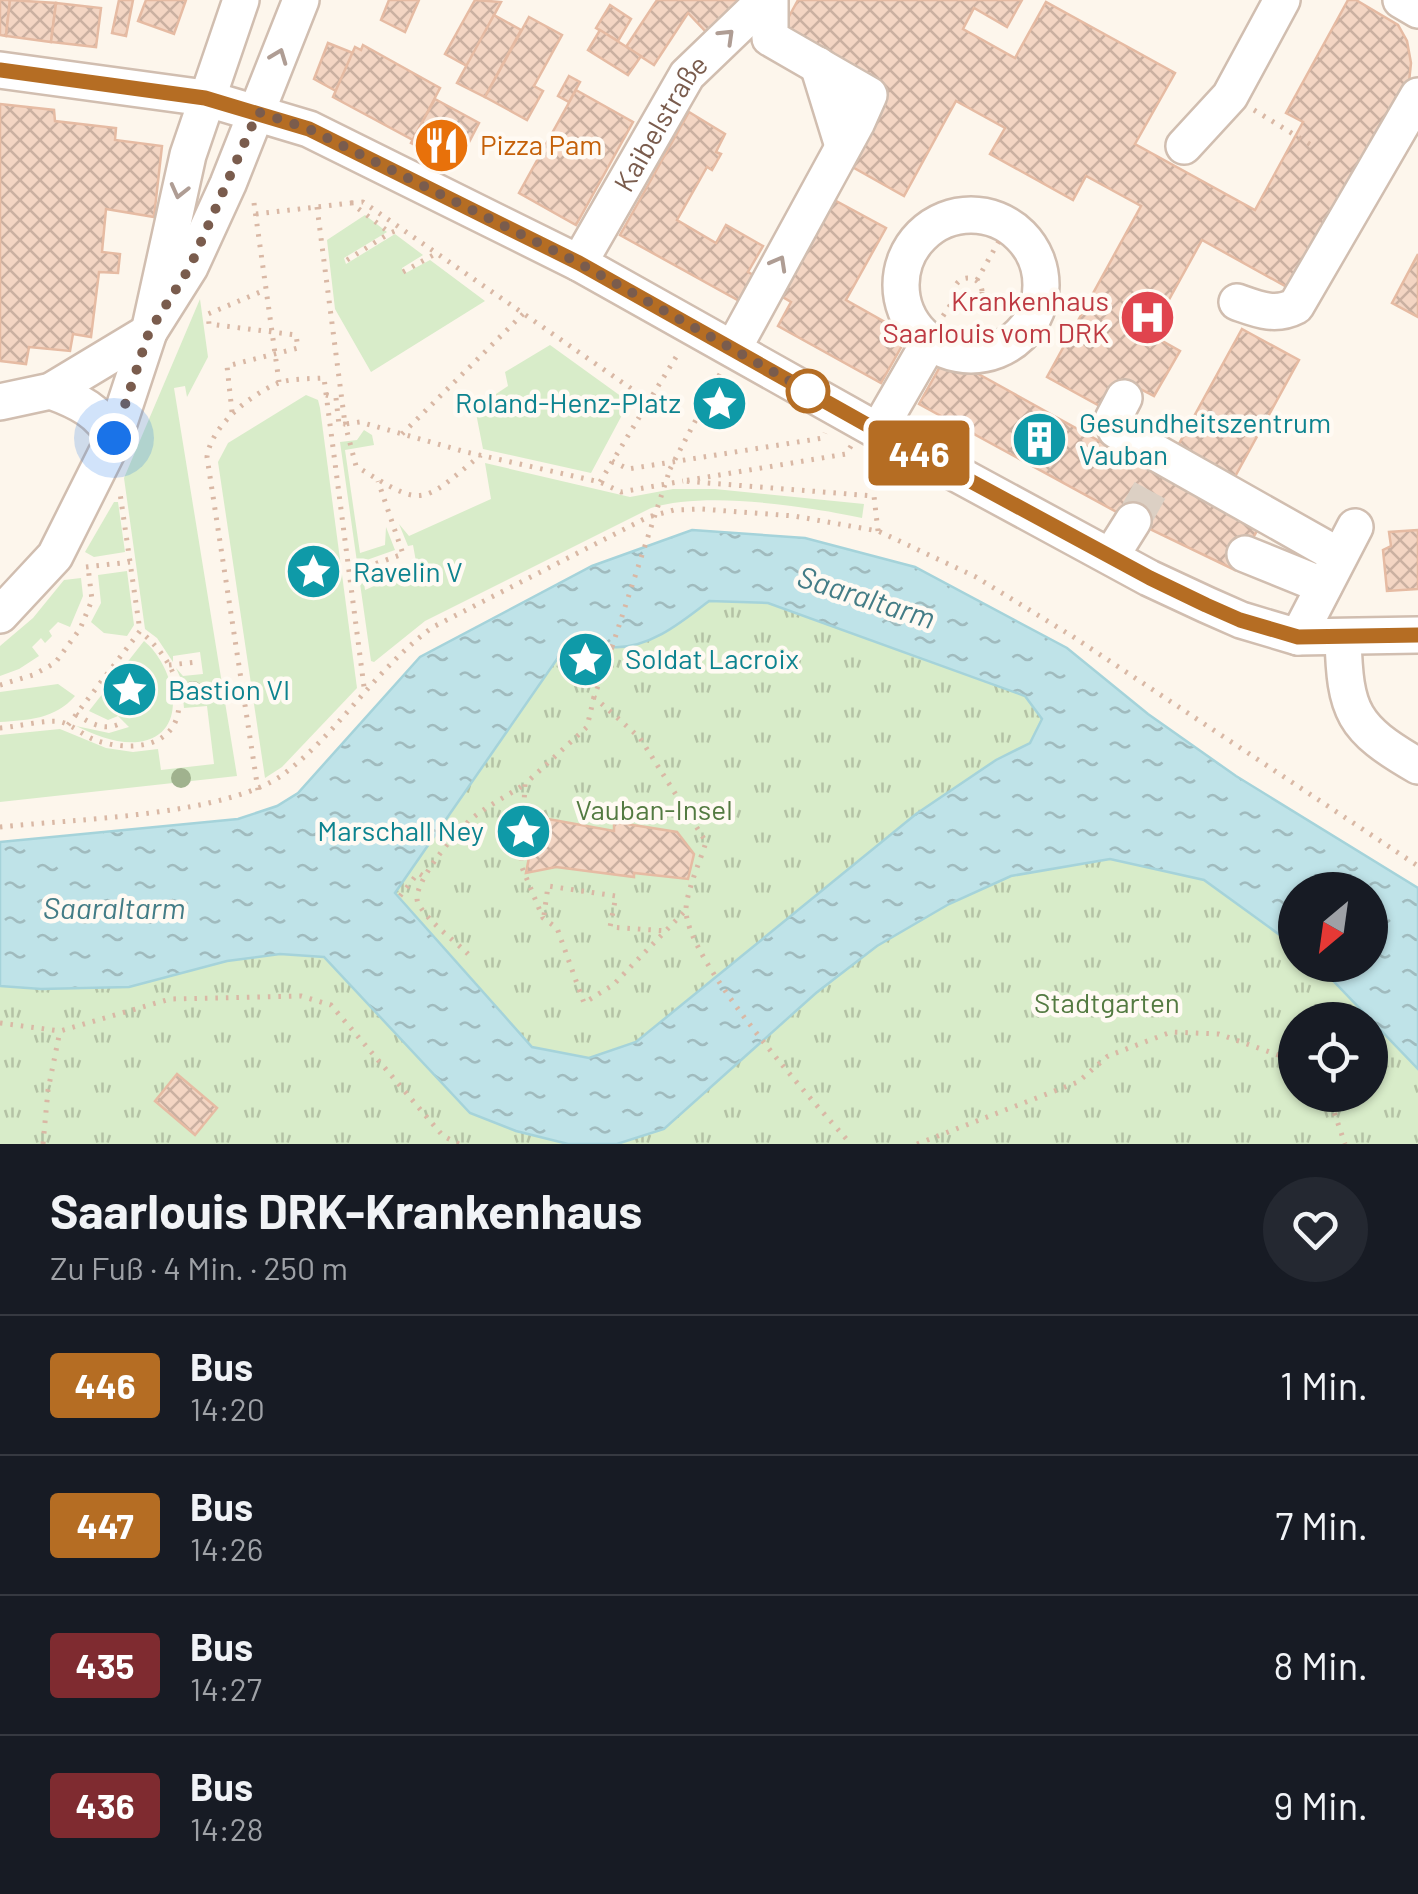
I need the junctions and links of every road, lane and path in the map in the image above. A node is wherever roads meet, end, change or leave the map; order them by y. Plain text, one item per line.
1 (241, 0) edge
2 (301, 0) edge
3 (768, 0) edge
4 (1282, 0) edge
5 (1401, 0) edge
6 (1418, 10) edge
7 (0, 70) edge
8 (1230, 96) junction
9 (1418, 96) edge
10 (205, 98) junction
11 (258, 112) junction
12 (1312, 144) dead end
13 (1184, 146) dead end
14 (253, 197) dead end
15 (351, 203) junction
16 (317, 206) junction
17 (256, 214) junction
18 (1008, 225) junction
19 (437, 253) junction
20 (347, 260) dead end
21 (579, 263) junction
22 (403, 272) dead end
23 (976, 280) junction
24 (265, 290) junction
25 (1237, 302) dead end
26 (524, 313) junction
27 (149, 332) junction
28 (270, 332) junction
29 (930, 341) junction
30 (733, 349) junction
31 (273, 355) junction
32 (676, 357) dead end
33 (278, 382) junction
34 (51, 391) junction
35 (326, 395) junction
36 (1124, 398) dead end
37 (648, 401) junction
38 (0, 402) edge
39 (232, 414) junction
40 (861, 421) junction
41 (346, 424) junction
42 (1170, 424) dead end
43 (402, 434) junction
44 (112, 442) junction
45 (481, 455) junction
46 (674, 461) junction
47 (612, 462) junction
48 (1163, 467) junction
49 (378, 480) junction
50 (683, 481) junction
51 (600, 482) junction
52 (1132, 521) tunnel mouth
53 (878, 531) junction
54 (1245, 554) dead end
55 (55, 556) junction
56 (1111, 556) junction
57 (1339, 556) junction
58 (131, 562) junction
59 (88, 567) junction
60 (373, 579) dead end
61 (0, 615) edge
62 (140, 632) junction
63 (1418, 635) edge
64 (1298, 637) junction
65 (1343, 638) junction
66 (197, 662) dead end
67 (169, 665) junction
68 (0, 685) edge
69 (364, 689) junction
70 (594, 697) junction
71 (76, 714) junction
72 (124, 721) dead end
73 (68, 725) junction
74 (0, 728) edge
75 (1418, 766) edge
76 (526, 784) junction
77 (258, 790) junction
78 (0, 827) edge
79 (1418, 866) edge
80 (425, 877) junction
81 (400, 896) dead end
82 (686, 910) junction
83 (543, 918) junction
84 (667, 931) junction
85 (468, 954) dead end
86 (0, 1022) edge
87 (60, 1031) junction
88 (1278, 1055) edge
89 (1334, 1112) edge
90 (848, 1143) edge
91 (42, 1144) edge
92 (460, 1144) edge
93 (917, 1144) edge
94 (1344, 1144) edge

1 - 10 street
11 -> 2 street
21 -> 3 street, Kaibelstraße
30 -> 3 street
4 - 8 street
5 - 6 street
7 - 10 street
8 - 12 path
8 - 13 street
9 - 25 street
10 - 11 street
10 -> 27 street
11 - 21 street
11 - 27 street
14 - 17 path
15 - 16 path
15 - 19 path
15 - 20 path
16 - 17 path
16 - 41 path
17 - 24 path
18 - 23 path
18 - 29 street
18 - 29 street
19 - 22 path
19 - 26 path
21 - 30 street
23 - 23 path
24 - 28 path
24 - 28 path
26 - 37 path
26 - 43 path
27 - 34 street
27 - 44 street
28 - 31 path
28 - 31 path
29 - 40 street
30 - 40 street
30 - 46 path
31 - 33 path
31 - 39 path
32 - 37 path
33 - 35 path
33 - 39 path
34 - 38 street
34 - 44 street
35 - 41 path
35 - 69 path
36 - 48 street
37 - 47 path
39 - 77 path
40 - 46 path
40 - 50 path
40 - 56 street
41 - 43 path
41 - 49 path
42 - 48 street
43 - 45 path
44 - 55 street
44 - 58 path
45 - 49 path
45 - 51 path
46 - 47 path
46 - 70 path, bridge
47 - 51 path
48 - 57 street
49 - 60 path
50 - 51 path
50 - 53 path
52 - 56 street
53 - 69 path
53 - 79 path
54 - 57 street
55 - 59 path
55 - 61 street
56 - 64 street
57 - 64 street
58 - 59 path
58 - 62 path
59 - 68 path
62 - 67 path
62 - 71 path
63 - 65 street
64 - 65 street
65 - 75 street
66 - 67 path
67 - 73 path
69 - 77 path
70 - 76 path
70 - 82 path
71 - 72 path
71 - 73 path
73 - 74 path
76 - 80 path
76 - 83 path
77 - 78 path
80 - 81 path
80 - 85 path
82 - 84 path
82 - 90 path
83 - 84 path
83 - 84 path
86 - 87 path
87 - 91 path
87 - 92 path
88 - 93 path
89 - 94 path

